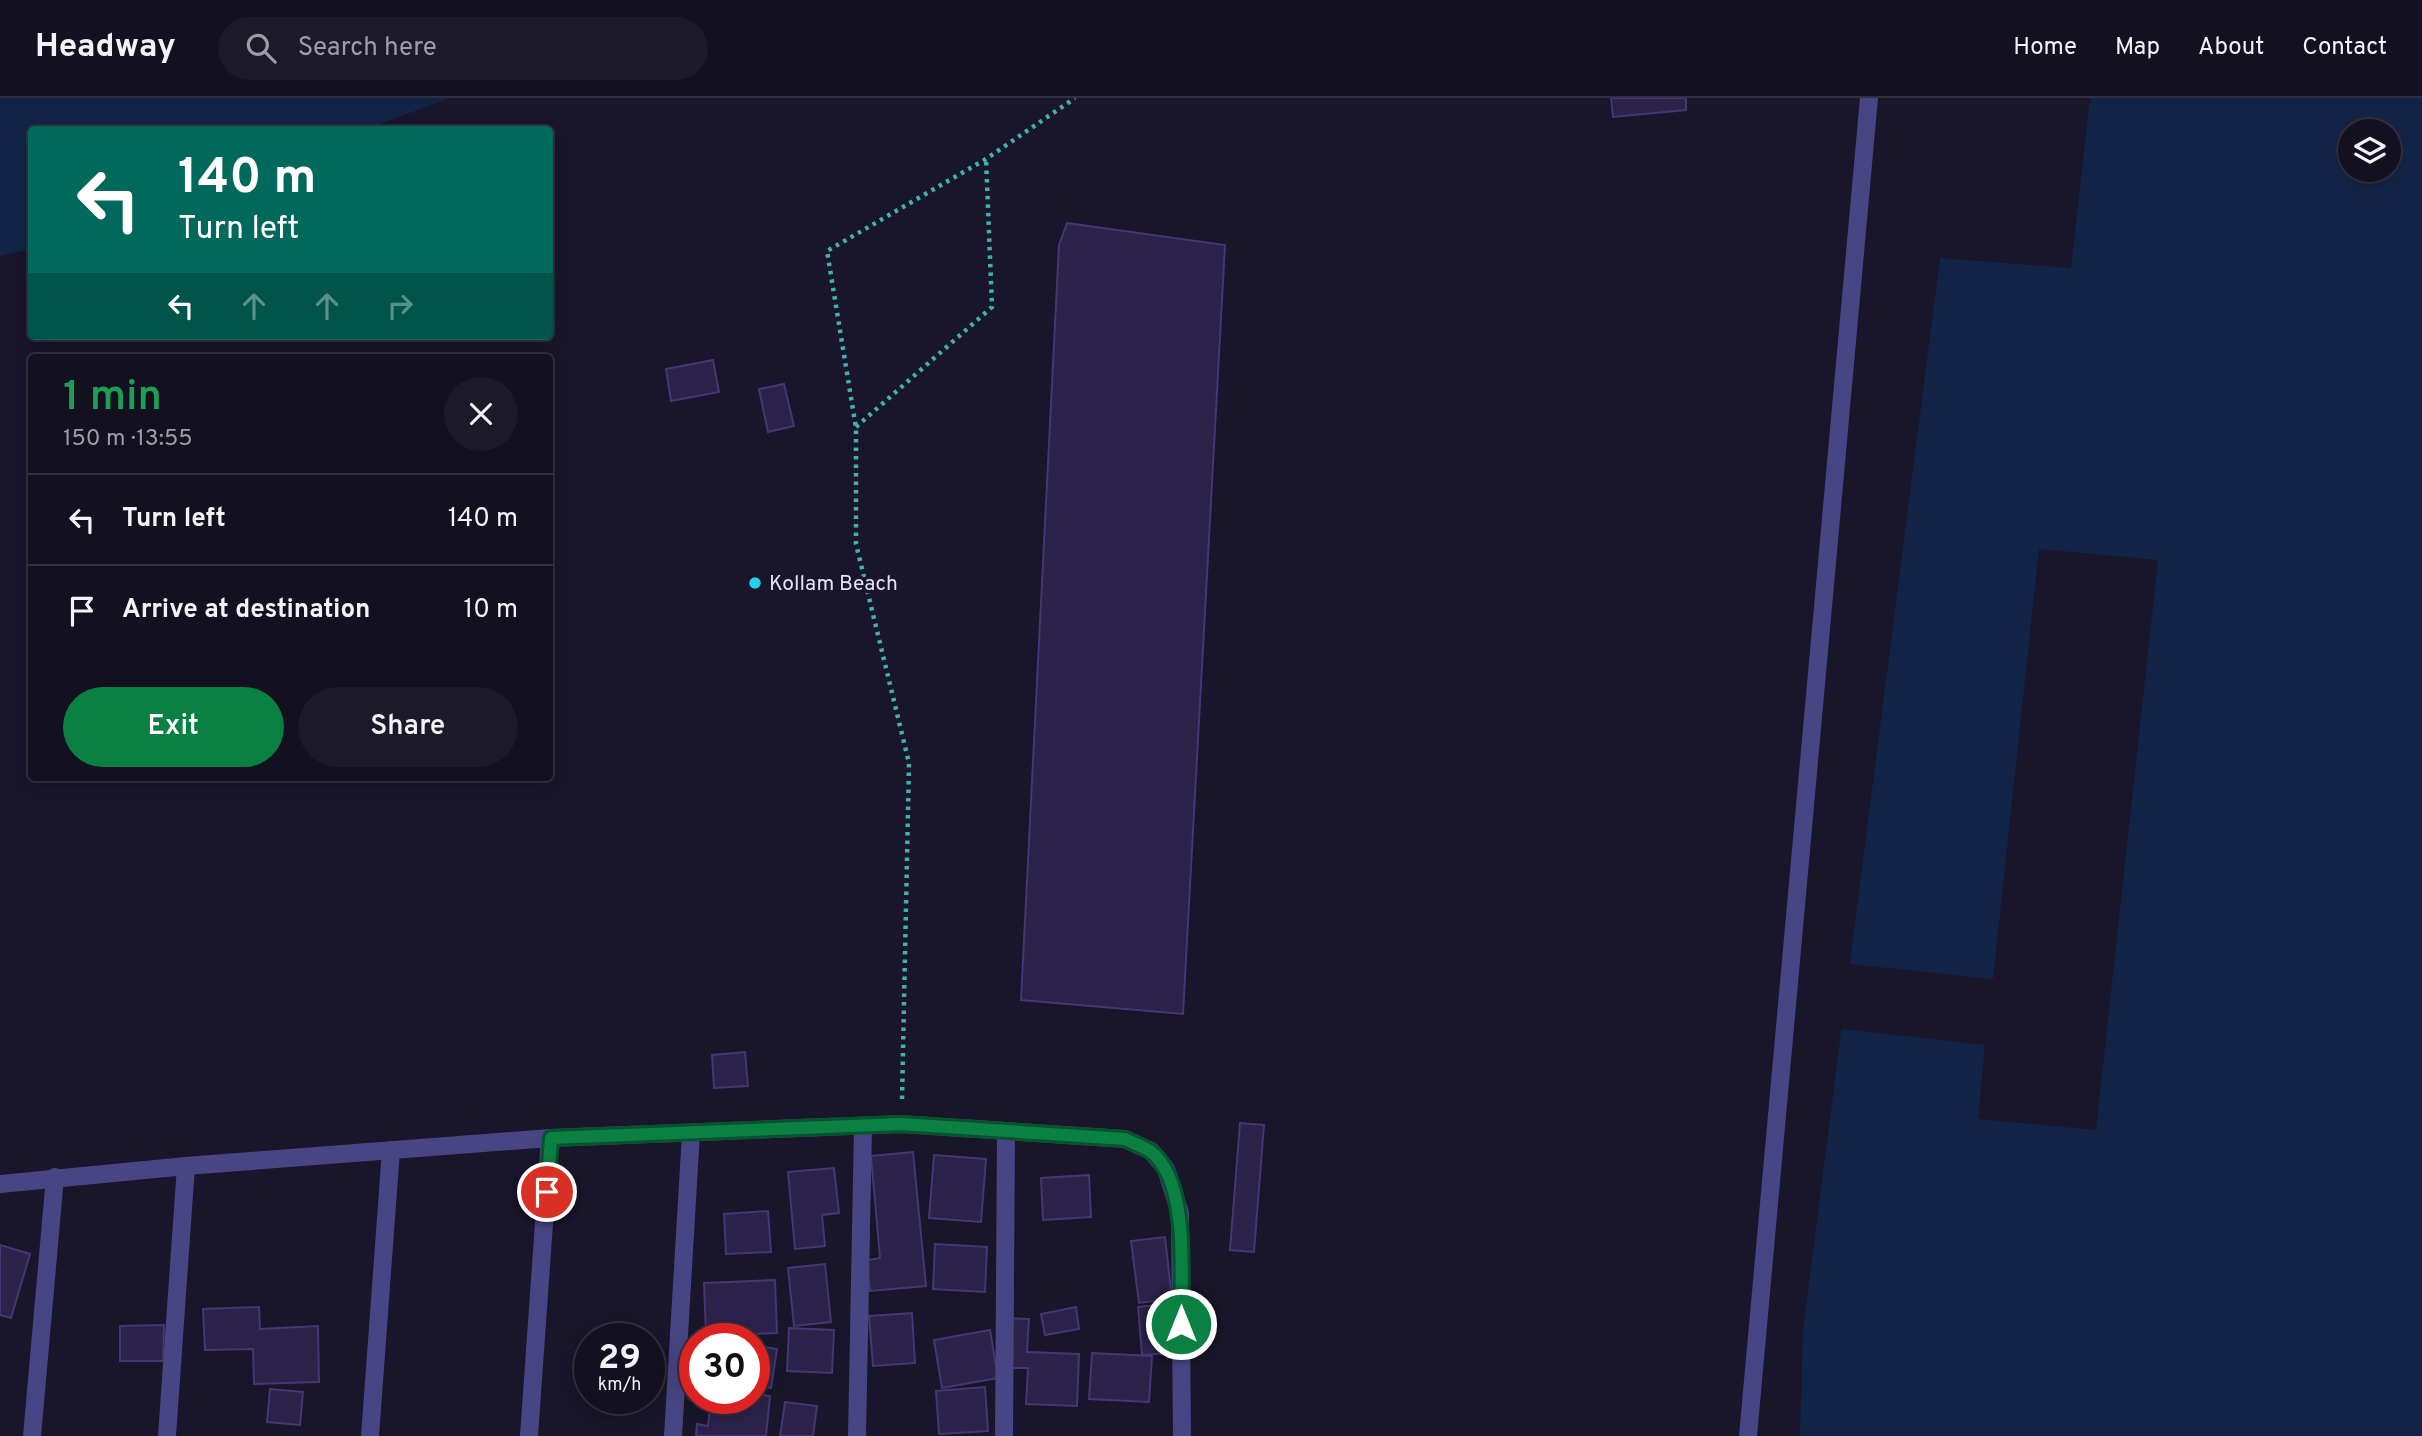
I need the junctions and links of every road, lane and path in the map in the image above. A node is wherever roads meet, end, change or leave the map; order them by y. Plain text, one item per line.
1 (1074, 98) edge
2 (1869, 98) edge
3 (986, 159) junction
4 (856, 428) junction
5 (901, 1124) junction
6 (863, 1127) junction
7 (1006, 1132) junction
8 (691, 1133) junction
9 (551, 1138) junction
10 (391, 1150) junction
11 (186, 1166) junction
12 (55, 1178) junction
13 (0, 1184) edge
14 (32, 1436) edge
15 (167, 1436) edge
16 (370, 1436) edge
17 (529, 1436) edge
18 (673, 1436) edge
19 (857, 1436) edge
20 (1004, 1436) edge
21 (1182, 1436) edge
22 (1748, 1436) edge

1 - 3 path
2 - 22 street
3 - 4 path
3 - 4 path
4 - 5 path
5 - 6 street
5 - 7 street
6 - 8 street
6 - 19 street
7 - 20 street
7 - 21 street
8 - 9 street
8 - 18 street
9 - 10 street
9 - 17 street
10 - 11 street
10 - 16 street
11 - 12 street
11 - 15 street
12 - 13 street
12 - 14 street

